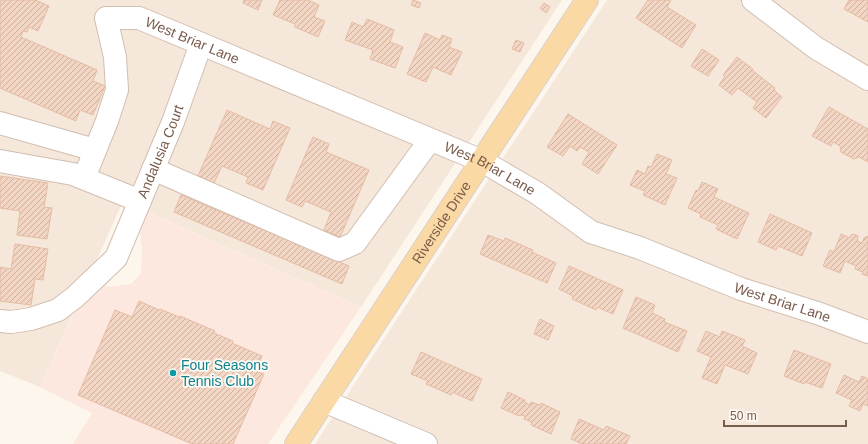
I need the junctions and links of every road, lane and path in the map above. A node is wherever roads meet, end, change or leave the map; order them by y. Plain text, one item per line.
1 (587, 0) edge
2 (753, 0) edge
3 (201, 44) junction
4 (868, 79) edge
5 (0, 123) edge
6 (430, 140) junction
7 (95, 150) junction
8 (0, 161) edge
9 (482, 161) junction
10 (153, 169) junction
11 (84, 178) junction
12 (140, 201) junction
13 (0, 321) edge
14 (868, 332) edge
15 (324, 401) junction
16 (296, 444) edge
17 (426, 444) edge

1 - 9 main road, Riverside Drive
2 - 4 street
3 - 6 street, West Briar Lane
3 - 7 street, West Briar Lane
3 - 10 street, Andalusia Court
5 - 7 street
6 - 9 street, West Briar Lane
6 - 10 street
7 - 11 street
8 - 11 street
9 - 14 street, West Briar Lane
9 - 15 main road, Riverside Drive
10 - 12 street, Andalusia Court
11 - 12 street
12 - 13 street, Andalusia Court
15 - 16 main road, Riverside Drive
15 - 17 street

